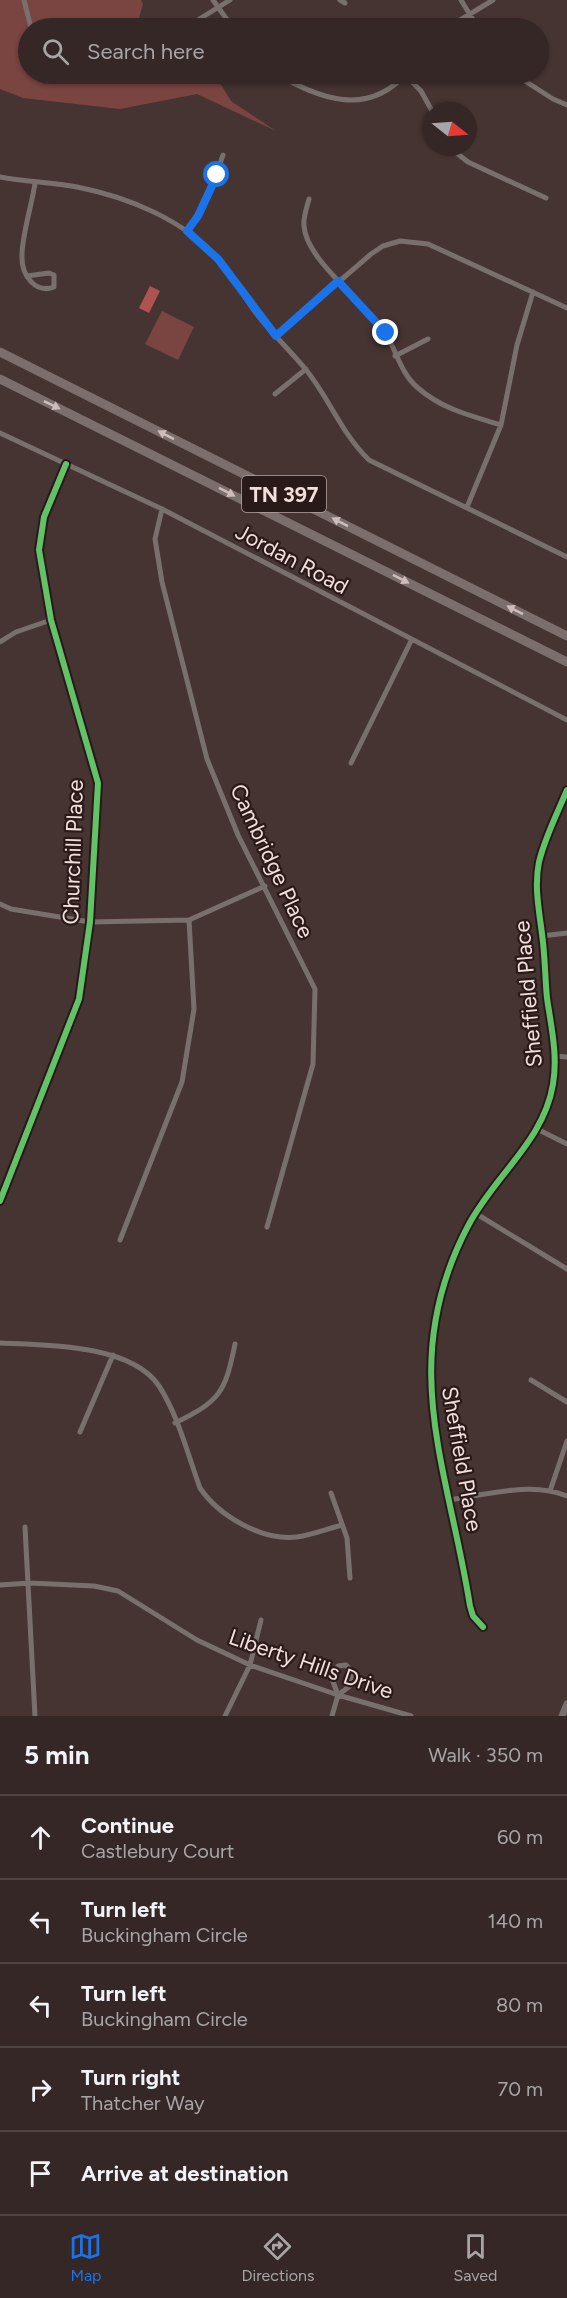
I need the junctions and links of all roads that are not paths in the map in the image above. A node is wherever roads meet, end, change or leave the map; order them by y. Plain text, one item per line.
1 (24, 0) edge
2 (213, 0) edge
3 (230, 0) edge
4 (461, 0) edge
5 (493, 0) edge
6 (218, 7) junction
7 (470, 15) junction
8 (28, 18) edge
9 (200, 18) edge
10 (226, 18) edge
11 (465, 18) edge
12 (472, 18) edge
13 (298, 84) edge
14 (392, 84) edge
15 (414, 84) edge
16 (530, 84) edge
17 (427, 102) edge
18 (567, 105) edge
19 (223, 155) dead end
20 (460, 156) edge
21 (0, 177) edge
22 (35, 183) junction
23 (546, 198) dead end
24 (309, 199) dead end
25 (187, 231) junction
26 (27, 276) junction
27 (338, 281) junction
28 (533, 292) junction
29 (567, 308) edge
30 (276, 336) junction
31 (428, 339) dead end
32 (0, 352) edge
33 (395, 356) junction
34 (306, 369) junction
35 (0, 379) edge
36 (275, 394) dead end
37 (501, 425) junction
38 (0, 433) edge
39 (66, 464) junction
40 (467, 507) junction
41 (162, 509) junction
42 (567, 557) edge
43 (51, 620) junction
44 (567, 636) edge
45 (411, 641) junction
46 (0, 642) edge
47 (567, 662) edge
48 (567, 720) edge
49 (351, 763) dead end
50 (567, 790) edge
51 (265, 886) junction
52 (0, 904) edge
53 (189, 920) junction
54 (90, 922) junction
55 (567, 933) edge
56 (542, 936) junction
57 (555, 1056) junction
58 (567, 1057) edge
59 (539, 1130) junction
60 (567, 1144) edge
61 (0, 1201) edge
62 (475, 1213) junction
63 (267, 1227) dead end
64 (120, 1240) dead end
65 (567, 1269) edge
66 (0, 1343) edge
67 (235, 1344) dead end
68 (113, 1355) junction
69 (531, 1380) dead end
70 (567, 1402) edge
71 (175, 1423) junction
72 (80, 1432) dead end
73 (567, 1441) edge
74 (550, 1491) junction
75 (331, 1493) dead end
76 (567, 1496) edge
77 (449, 1500) junction
78 (342, 1525) junction
79 (25, 1527) dead end
80 (350, 1578) dead end
81 (30, 1582) junction
82 (0, 1586) edge
83 (261, 1620) dead end
84 (483, 1628) dead end
85 (250, 1665) junction
86 (338, 1695) junction
87 (567, 1704) edge
88 (35, 1716) edge
89 (225, 1716) edge
90 (332, 1716) edge
91 (411, 1716) edge
92 (562, 1716) edge

1 - 8 street
2 - 6 street
3 - 6 street
4 - 7 street
5 - 7 street
6 - 9 street
6 - 10 street
7 - 11 street
7 - 12 street
13 - 14 street
15 - 17 street
16 - 18 street
19 - 25 street
20 - 23 street
21 - 22 street
22 - 25 street
22 - 26 street
24 - 27 street
25 - 30 street
26 - 26 street
27 - 28 street
27 - 30 street
27 - 33 street
28 - 29 street
28 - 37 street
30 - 34 street
31 - 33 street
44 -> 32 highway, TN 397
33 - 37 street
34 - 36 street
34 - 40 street
35 -> 47 highway, TN 397
37 - 40 street
38 - 39 street, Jordan Road
39 - 41 street, Jordan Road
39 - 43 street, Churchill Place
40 - 42 street
41 - 45 street, Jordan Road
41 - 51 street, Cambridge Place
43 - 46 street
43 - 54 street, Churchill Place
45 - 48 street, Jordan Road
45 - 49 street
50 - 56 street, Sheffield Place
51 - 53 street
51 - 63 street, Cambridge Place
52 - 54 street
53 - 54 street
53 - 64 street
54 - 61 street, Churchill Place
55 - 56 street
56 - 57 street, Sheffield Place
57 - 58 street
57 - 59 street, Sheffield Place
59 - 60 street
59 - 62 street, Sheffield Place
62 - 65 street
62 - 77 street, Sheffield Place
66 - 68 street
67 - 71 street
68 - 71 street
68 - 72 street
69 - 70 street
71 - 78 street
73 - 74 street
74 - 76 street
74 - 77 street
75 - 78 street
77 - 84 street, Sheffield Place
78 - 80 street
79 - 81 street
81 - 82 street, Liberty Hills Drive
81 - 85 street, Liberty Hills Drive
81 - 88 street
83 - 85 street
85 - 86 street, Liberty Hills Drive
85 - 89 street
86 - 86 street
86 - 90 street
86 - 91 street, Liberty Hills Drive
87 - 92 street

